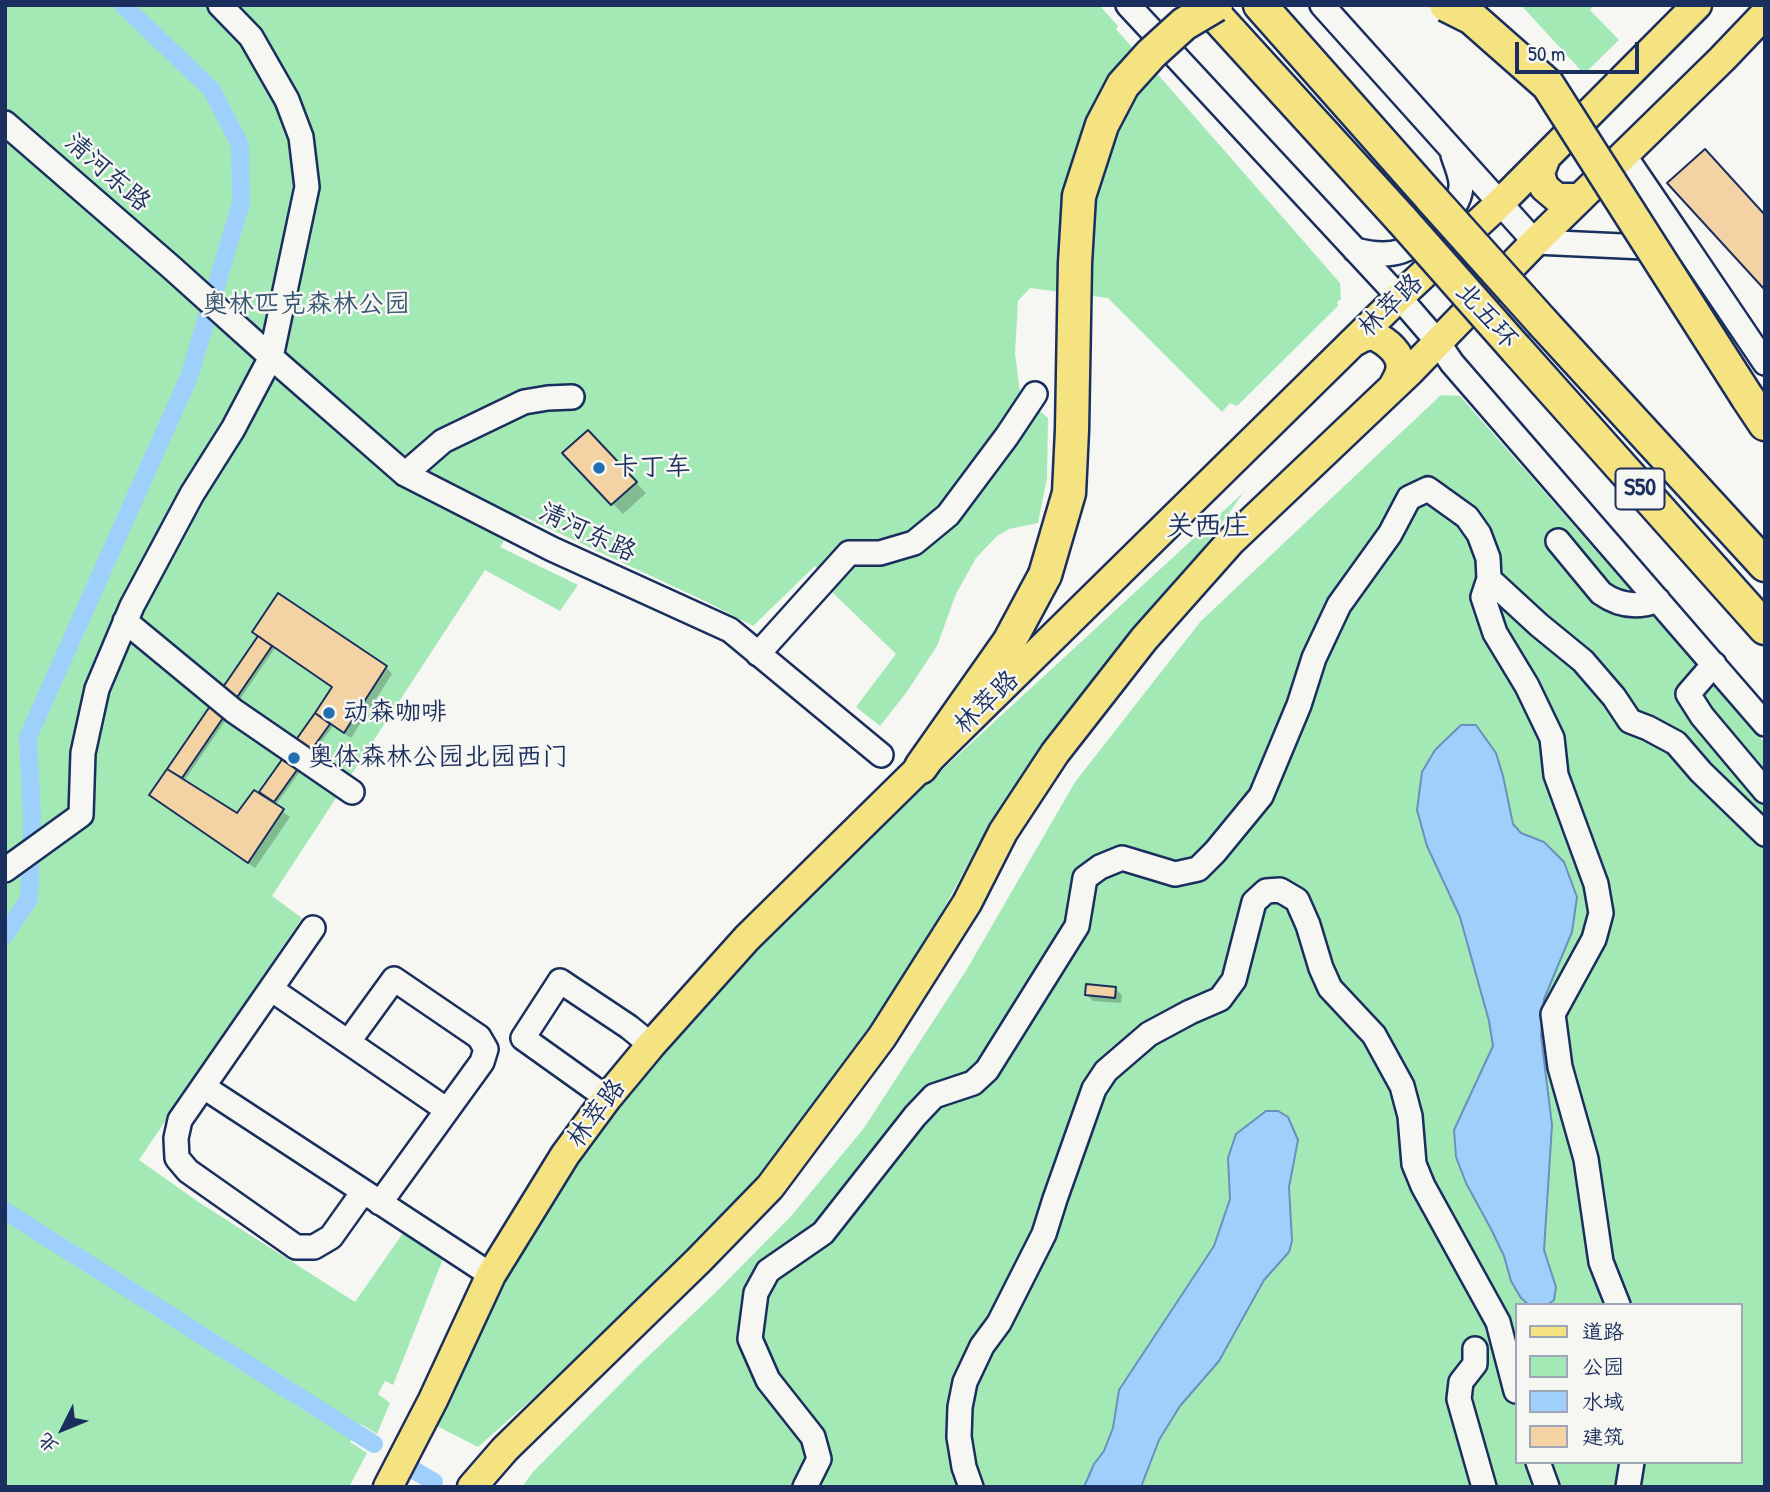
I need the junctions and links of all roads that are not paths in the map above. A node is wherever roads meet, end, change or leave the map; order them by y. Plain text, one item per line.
1 (1128, 5) edge
2 (1206, 5) edge
3 (1216, 5) edge
4 (1260, 5) edge
5 (1322, 5) edge
6 (1446, 5) edge
7 (1697, 5) edge
8 (230, 8) edge
9 (1762, 23) edge
10 (5, 123) edge
11 (1451, 149) junction
12 (1624, 155) junction
13 (1546, 157) junction
14 (1580, 198) junction
15 (1500, 203) junction
16 (1535, 242) junction
17 (1355, 250) junction
18 (1688, 250) junction
19 (1399, 297) junction
20 (1437, 341) junction
21 (1352, 344) junction
22 (271, 357) junction
23 (1765, 363) edge
24 (1392, 387) junction
25 (1035, 394) dead end
26 (572, 397) dead end
27 (1765, 424) edge
28 (405, 474) junction
29 (1558, 541) dead end
30 (1765, 565) edge
31 (1489, 579) junction
32 (1658, 600) junction
33 (125, 621) junction
34 (1765, 628) edge
35 (758, 654) junction
36 (1714, 664) junction
37 (1765, 724) edge
38 (881, 755) dead end
39 (921, 767) junction
40 (1765, 791) edge
41 (352, 792) dead end
42 (1765, 834) edge
43 (5, 870) edge
44 (313, 928) dead end
45 (271, 989) junction
46 (349, 1041) junction
47 (651, 1045) junction
48 (204, 1087) junction
49 (607, 1098) junction
50 (447, 1110) junction
51 (371, 1197) junction
52 (491, 1275) junction
53 (1617, 1303) edge
54 (1475, 1349) dead end
55 (1514, 1383) edge
56 (1539, 1464) edge
57 (1632, 1464) edge
58 (388, 1487) edge
59 (472, 1487) edge
60 (805, 1487) edge
61 (971, 1487) edge
62 (1484, 1487) edge
63 (1547, 1487) edge
64 (1628, 1487) edge

1 - 17 street
2 - 34 highway, 北五环 / S50, bridge
3 - 39 highway, bridge
4 - 30 highway, 北五环 / S50, bridge
5 - 11 street
6 - 27 highway, bridge
7 - 13 main road, 林萃路
8 - 22 street
9 - 12 main road
10 - 22 street, 清河东路
11 - 15 street
11 - 17 street
12 - 14 main road
12 - 18 street
13 - 14 main road
13 - 15 main road, 林萃路
14 - 16 main road
15 - 16 street
15 - 19 main road, 林萃路
16 - 18 street
16 - 20 main road
17 - 19 street
18 - 23 street
19 - 20 street
19 - 21 main road, 林萃路
20 - 24 main road
20 - 32 street
21 - 24 main road
21 - 39 main road, 林萃路
22 - 28 street, 清河东路
22 - 33 street
24 - 59 main road
25 - 35 street
26 - 28 street
28 - 35 street, 清河东路
29 - 32 street
31 - 42 street
31 - 53 street
31 - 60 street
32 - 36 street
33 - 41 street
33 - 43 street
35 - 38 street, 清河东路
36 - 37 street
36 - 40 street
39 - 47 main road, 林萃路
44 - 45 street
45 - 46 street
45 - 48 street
46 - 50 street
46 - 50 street
47 - 49 main road, 林萃路
47 - 49 street
48 - 51 street
48 - 51 street
49 - 52 main road, 林萃路
50 - 51 street
51 - 52 street
52 - 58 main road, 林萃路
54 - 62 street
55 - 61 street
56 - 63 street
57 - 64 street

